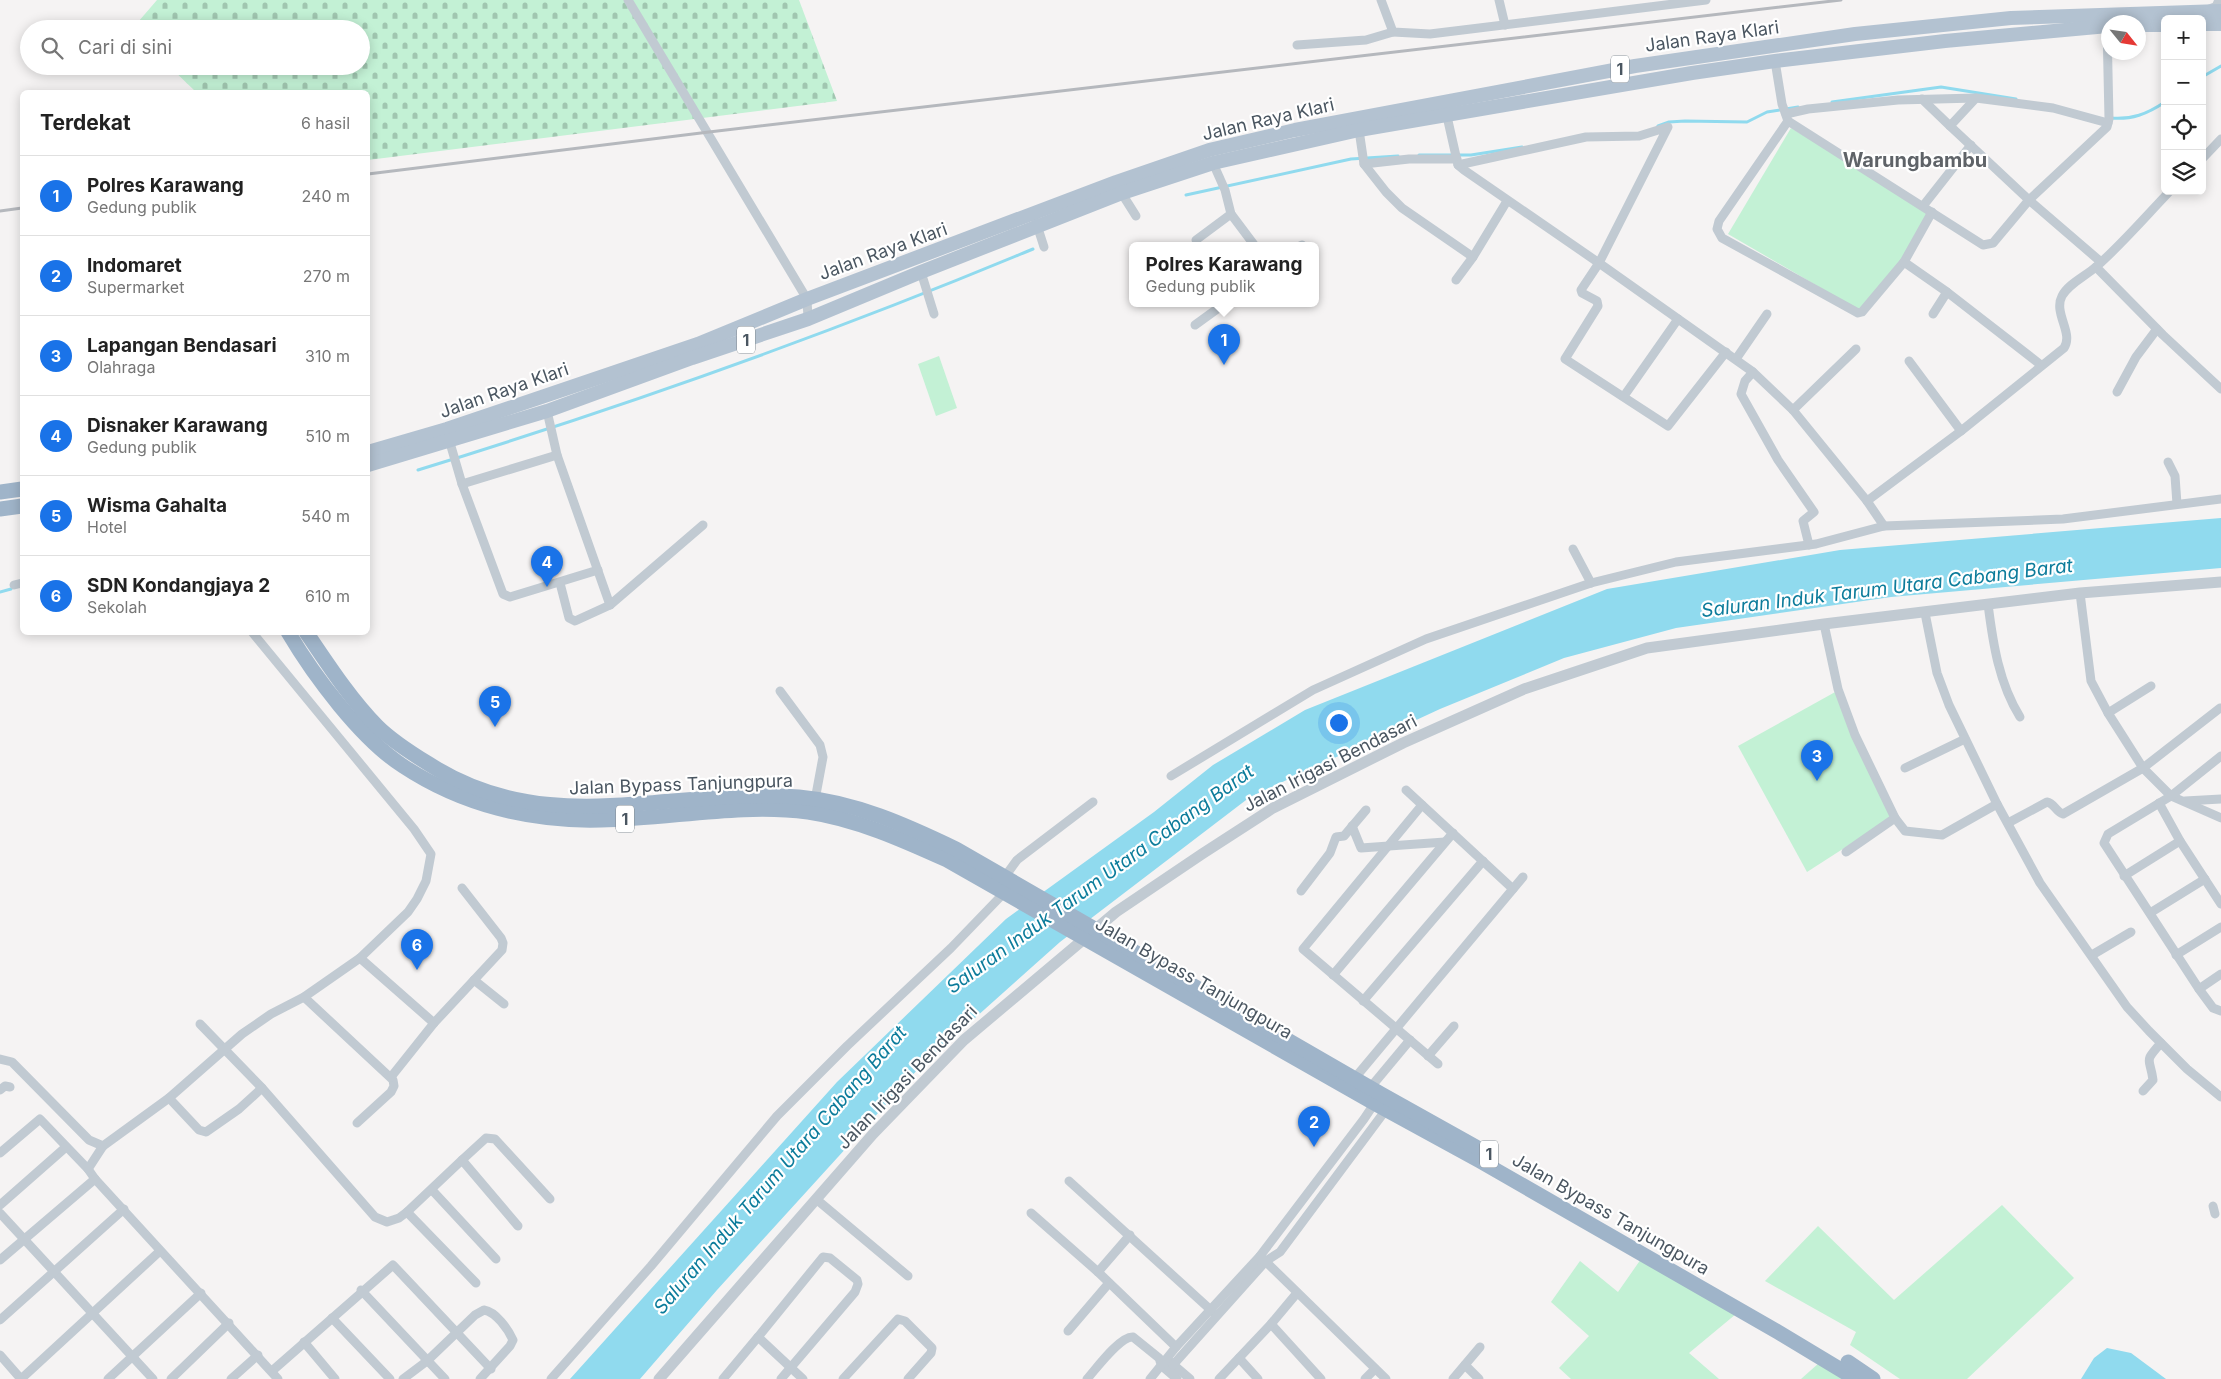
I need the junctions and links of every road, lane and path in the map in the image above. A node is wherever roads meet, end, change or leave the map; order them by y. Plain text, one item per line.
1 (628, 0) edge
2 (1381, 0) edge
3 (1499, 0) edge
4 (1706, 0) edge
5 (2220, 0) edge
6 (2221, 11) edge
7 (2206, 15) edge
8 (2206, 16) edge
9 (2161, 17) edge
10 (2206, 20) edge
11 (1944, 24) junction
12 (2221, 24) edge
13 (1504, 25) junction
14 (2146, 25) edge
15 (2161, 25) edge
16 (2101, 27) edge
17 (1393, 32) junction
18 (1945, 41) junction
19 (1298, 45) dead end
20 (2108, 60) edge
21 (1775, 61) junction
22 (1976, 98) junction
23 (1922, 99) junction
24 (1446, 109) junction
25 (1785, 113) junction
26 (2109, 120) junction
27 (1950, 126) junction
28 (1359, 130) junction
29 (2221, 139) edge
30 (1971, 145) junction
31 (2206, 154) edge
32 (1363, 159) junction
33 (1457, 160) junction
34 (1213, 163) junction
35 (1122, 194) junction
36 (2166, 195) edge
37 (2029, 200) junction
38 (1507, 201) junction
39 (1923, 206) junction
40 (1932, 212) junction
41 (1231, 214) junction
42 (1135, 215) dead end
43 (1039, 232) junction
44 (1196, 240) dead end
45 (1252, 242) edge
46 (1473, 257) junction
47 (1904, 262) junction
48 (1599, 263) junction
49 (2099, 264) junction
50 (920, 272) junction
51 (1456, 280) dead end
52 (1947, 292) junction
53 (807, 299) junction
54 (1220, 307) edge
55 (934, 314) dead end
56 (1767, 314) dead end
57 (1933, 314) dead end
58 (1678, 319) junction
59 (808, 320) junction
60 (1195, 325) dead end
61 (2157, 329) junction
62 (1856, 349) dead end
63 (1726, 352) junction
64 (1736, 359) junction
65 (1909, 361) dead end
66 (2041, 365) junction
67 (1753, 372) junction
68 (2221, 389) edge
69 (2117, 392) dead end
70 (1624, 396) junction
71 (1793, 410) junction
72 (549, 421) junction
73 (1961, 431) junction
74 (448, 434) junction
75 (370, 452) edge
76 (557, 455) junction
77 (2168, 462) dead end
78 (370, 464) edge
79 (462, 484) junction
80 (20, 490) edge
81 (0, 492) edge
82 (2221, 499) edge
83 (1867, 501) junction
84 (2177, 504) junction
85 (20, 506) edge
86 (0, 508) edge
87 (703, 526) dead end
88 (1884, 526) junction
89 (1809, 545) junction
90 (1573, 549) dead end
91 (598, 570) junction
92 (2221, 582) edge
93 (560, 583) junction
94 (1591, 583) junction
95 (2080, 593) junction
96 (1988, 604) junction
97 (610, 605) junction
98 (1925, 613) junction
99 (1824, 624) junction
100 (254, 635) edge
101 (290, 635) edge
102 (308, 635) edge
103 (2151, 686) dead end
104 (780, 691) dead end
105 (2220, 708) edge
106 (2108, 713) junction
107 (2020, 717) dead end
108 (1965, 739) junction
109 (2221, 756) edge
110 (1905, 768) dead end
111 (2143, 768) junction
112 (1171, 776) dead end
113 (1406, 790) dead end
114 (2171, 796) junction
115 (2221, 799) edge
116 (815, 800) junction
117 (2183, 801) junction
118 (1093, 802) dead end
119 (2159, 803) junction
120 (1997, 804) junction
121 (1422, 805) junction
122 (1366, 810) dead end
123 (1895, 818) junction
124 (2221, 818) edge
125 (2008, 823) junction
126 (1352, 826) junction
127 (1453, 833) junction
128 (2180, 841) junction
129 (1445, 842) junction
130 (1388, 846) junction
131 (1846, 852) dead end
132 (1483, 861) junction
133 (2124, 876) junction
134 (1523, 877) dead end
135 (1004, 878) junction
136 (2205, 879) junction
137 (462, 888) dead end
138 (1513, 889) junction
139 (1301, 891) dead end
140 (1015, 894) junction
141 (2221, 904) edge
142 (2150, 913) junction
143 (2221, 927) edge
144 (2131, 932) dead end
145 (1098, 938) junction
146 (2092, 955) junction
147 (2176, 955) junction
148 (360, 958) junction
149 (2221, 974) edge
150 (1333, 975) junction
151 (474, 980) junction
152 (2198, 989) junction
153 (304, 996) junction
154 (1363, 1001) junction
155 (504, 1004) dead end
156 (2221, 1011) edge
157 (434, 1023) junction
158 (200, 1024) dead end
159 (1454, 1026) dead end
160 (1396, 1028) junction
161 (1410, 1040) junction
162 (2161, 1043) junction
163 (225, 1049) junction
164 (1428, 1056) junction
165 (0, 1059) edge
166 (1438, 1064) dead end
167 (391, 1077) junction
168 (1354, 1079) junction
169 (10, 1087) dead end
170 (262, 1088) junction
171 (0, 1090) edge
172 (2143, 1091) dead end
173 (2221, 1097) edge
174 (169, 1098) junction
175 (1381, 1099) junction
176 (357, 1123) dead end
177 (103, 1146) junction
178 (66, 1147) junction
179 (0, 1153) edge
180 (462, 1160) junction
181 (88, 1169) junction
182 (95, 1179) junction
183 (1069, 1181) dead end
184 (432, 1190) junction
185 (550, 1199) dead end
186 (816, 1199) junction
187 (0, 1205) edge
188 (124, 1209) junction
189 (406, 1212) junction
190 (0, 1213) edge
191 (1031, 1213) dead end
192 (518, 1226) dead end
193 (1130, 1235) junction
194 (24, 1239) junction
195 (160, 1251) junction
196 (496, 1259) dead end
197 (1263, 1259) junction
198 (0, 1260) edge
199 (54, 1270) junction
200 (1098, 1272) junction
201 (908, 1276) dead end
202 (476, 1283) dead end
203 (1109, 1283) junction
204 (362, 1290) junction
205 (201, 1293) junction
206 (1297, 1293) junction
207 (1214, 1313) junction
208 (94, 1314) junction
209 (332, 1318) junction
210 (0, 1320) edge
211 (229, 1323) junction
212 (1271, 1324) junction
213 (1068, 1331) dead end
214 (458, 1332) junction
215 (758, 1336) junction
216 (304, 1342) junction
217 (1176, 1347) junction
218 (1480, 1347) dead end
219 (0, 1355) edge
220 (258, 1355) junction
221 (131, 1356) junction
222 (1239, 1358) junction
223 (427, 1361) junction
224 (1165, 1362) junction
225 (1465, 1365) junction
226 (790, 1368) junction
227 (491, 1369) junction
228 (1375, 1369) junction
229 (272, 1371) junction
230 (21, 1379) edge
231 (108, 1379) edge
232 (153, 1379) edge
233 (171, 1379) edge
234 (231, 1379) edge
235 (278, 1379) edge
236 (335, 1379) edge
237 (390, 1379) edge
238 (403, 1379) edge
239 (444, 1379) edge
240 (480, 1379) edge
241 (551, 1379) edge
242 (659, 1379) edge
243 (723, 1379) edge
244 (781, 1379) edge
245 (803, 1379) edge
246 (843, 1379) edge
247 (908, 1379) edge
248 (1087, 1379) edge
249 (1150, 1379) edge
250 (1177, 1379) edge
251 (1190, 1379) edge
252 (1219, 1379) edge
253 (1258, 1379) edge
254 (1321, 1379) edge
255 (1365, 1379) edge
256 (1386, 1379) edge
257 (1453, 1379) edge
258 (1480, 1379) edge
259 (1856, 1379) edge
260 (1873, 1379) edge

1 - 53 street
2 - 17 street
3 - 13 street
4 - 13 street
5 - 7 street
6 - 8 main road, Jalan Raya Klari / 1
9 - 11 main road, Jalan Raya Klari / 1
10 - 12 main road, Jalan Raya Klari / 1
11 - 18 main road
11 - 24 main road, Jalan Raya Klari / 1
13 - 17 street
14 - 15 main road
16 - 18 main road, Jalan Raya Klari / 1
17 - 19 street
18 - 21 main road, Jalan Raya Klari / 1
20 - 26 street
21 - 24 main road, Jalan Raya Klari / 1
21 - 25 street
22 - 23 street
22 - 26 street
22 - 27 street
23 - 25 street
23 - 27 street
24 - 28 main road, Jalan Raya Klari / 1
24 - 33 street
24 - 35 main road, Jalan Raya Klari / 1
25 - 39 street
25 - 47 street
26 - 37 street
27 - 30 street
28 - 32 street
28 - 34 main road, Jalan Raya Klari / 1
29 - 31 street
30 - 37 street
30 - 39 street
32 - 33 street
32 - 46 street
33 - 38 street
33 - 48 street
34 - 35 main road, Jalan Raya Klari / 1
34 - 41 street
35 - 42 street
35 - 43 main road, Jalan Raya Klari / 1
36 - 49 street
37 - 40 street
37 - 49 street
38 - 46 street
38 - 48 street
39 - 40 street
40 - 47 street
41 - 44 street
41 - 45 street
43 - 50 main road, Jalan Raya Klari / 1
43 - 53 main road, Jalan Raya Klari / 1
46 - 51 street
47 - 52 street
48 - 58 street
48 - 70 street
49 - 61 street
49 - 66 street
50 - 55 street
50 - 59 main road, Jalan Raya Klari / 1
52 - 57 street
52 - 66 street
53 - 59 street
53 - 74 main road, Jalan Raya Klari / 1
54 - 60 street
56 - 64 street
58 - 63 street
58 - 70 street
59 - 72 main road, Jalan Raya Klari / 1
61 - 68 street
61 - 69 street
62 - 71 street
63 - 64 street
63 - 70 street
64 - 67 street
65 - 73 street
66 - 73 street
67 - 71 street
67 - 89 street
71 - 83 street
72 - 74 main road, Jalan Raya Klari / 1
72 - 76 street
73 - 83 street
74 - 75 main road, Jalan Raya Klari / 1
74 - 78 main road, Jalan Raya Klari / 1
74 - 79 street
76 - 79 street
76 - 91 street
77 - 84 street
79 - 93 street
80 - 81 highway
82 - 84 street
83 - 88 street
84 - 88 street
85 - 86 highway
87 - 97 street
88 - 89 street
89 - 94 street
90 - 94 street
91 - 93 street
91 - 97 street
92 - 95 street, Jalan Irigasi Bendasari
93 - 97 street
94 - 112 street
95 - 96 street, Jalan Irigasi Bendasari
95 - 106 street
96 - 98 street, Jalan Irigasi Bendasari
96 - 107 street
98 - 99 street, Jalan Irigasi Bendasari
98 - 108 street
99 - 123 street
99 - 186 street, Jalan Irigasi Bendasari
100 - 148 street
101 - 140 highway, Jalan Bypass Tanjungpura / 1
102 - 116 highway, Jalan Bypass Tanjungpura / 1
103 - 106 street
104 - 116 street
105 - 111 street
106 - 111 street
108 - 110 street
108 - 120 street
109 - 114 street
111 - 114 street
111 - 125 street
113 - 121 street
114 - 117 street
114 - 119 street
115 - 117 street
116 - 135 highway, Jalan Bypass Tanjungpura / 1
117 - 124 street
118 - 135 street
119 - 128 street
119 - 133 street
120 - 123 street
120 - 125 street
121 - 127 street
121 - 130 street
122 - 126 street
123 - 131 street
125 - 146 street
126 - 130 street
126 - 139 street
127 - 129 street
127 - 132 street
128 - 133 street
128 - 136 street
129 - 130 street
129 - 150 street
130 - 150 street
132 - 138 street
132 - 154 street
133 - 142 street
134 - 138 street
135 - 140 highway, Jalan Bypass Tanjungpura / 1
136 - 141 street
136 - 142 street
137 - 151 street
138 - 160 street
140 - 145 highway, Jalan Bypass Tanjungpura / 1
140 - 241 street
142 - 147 street
143 - 147 street
144 - 146 street
145 - 168 highway, Jalan Bypass Tanjungpura / 1
145 - 175 highway, Jalan Bypass Tanjungpura / 1
146 - 162 street
147 - 152 street
148 - 153 street
148 - 157 street
149 - 152 street
150 - 154 street
151 - 155 street
151 - 157 street
152 - 156 street
153 - 163 street
153 - 167 street
154 - 160 street
157 - 167 street
158 - 163 street
159 - 164 street
160 - 161 street
160 - 168 street
161 - 164 street
161 - 175 street
162 - 172 street
162 - 173 street
163 - 170 street
163 - 174 street
164 - 166 street
165 - 177 street
167 - 176 street
168 - 175 highway, Jalan Bypass Tanjungpura / 1
169 - 171 street
170 - 174 street
170 - 189 street
174 - 177 street
175 - 197 street
175 - 197 street
175 - 259 highway, Jalan Bypass Tanjungpura / 1
175 - 260 highway, Jalan Bypass Tanjungpura / 1
177 - 181 street
178 - 179 street
178 - 181 street
178 - 187 street
180 - 184 street
180 - 185 street
180 - 192 street
181 - 182 street
182 - 188 street
182 - 194 street
183 - 193 street
184 - 189 street
184 - 196 street
186 - 201 street
186 - 242 street, Jalan Irigasi Bendasari
188 - 195 street
188 - 199 street
189 - 202 street
190 - 194 street
191 - 200 street
193 - 200 street
193 - 207 street
194 - 198 street
194 - 199 street
195 - 205 street
195 - 208 street
197 - 206 street
197 - 207 street
199 - 208 street
199 - 210 street
200 - 203 street
203 - 213 street
203 - 217 street
204 - 209 street
204 - 214 street
204 - 223 street
205 - 211 street
205 - 221 street
206 - 212 street
206 - 228 street
207 - 217 street
207 - 224 street
208 - 221 street
208 - 230 street
209 - 216 street
209 - 237 street
211 - 220 street
211 - 233 street
212 - 222 street
212 - 254 street
214 - 223 street
214 - 227 street
214 - 227 street
215 - 226 street
215 - 226 street
215 - 243 street
216 - 229 street
216 - 236 street
217 - 224 street
218 - 225 street
219 - 230 street
220 - 229 street
220 - 234 street
221 - 231 street
221 - 232 street
222 - 252 street
222 - 253 street
223 - 238 street
223 - 239 street
224 - 248 street
224 - 249 street
224 - 250 street
224 - 251 street
225 - 257 street
225 - 258 street
226 - 244 street
226 - 245 street
227 - 240 street
228 - 255 street
228 - 256 street
229 - 235 street
246 - 247 street

